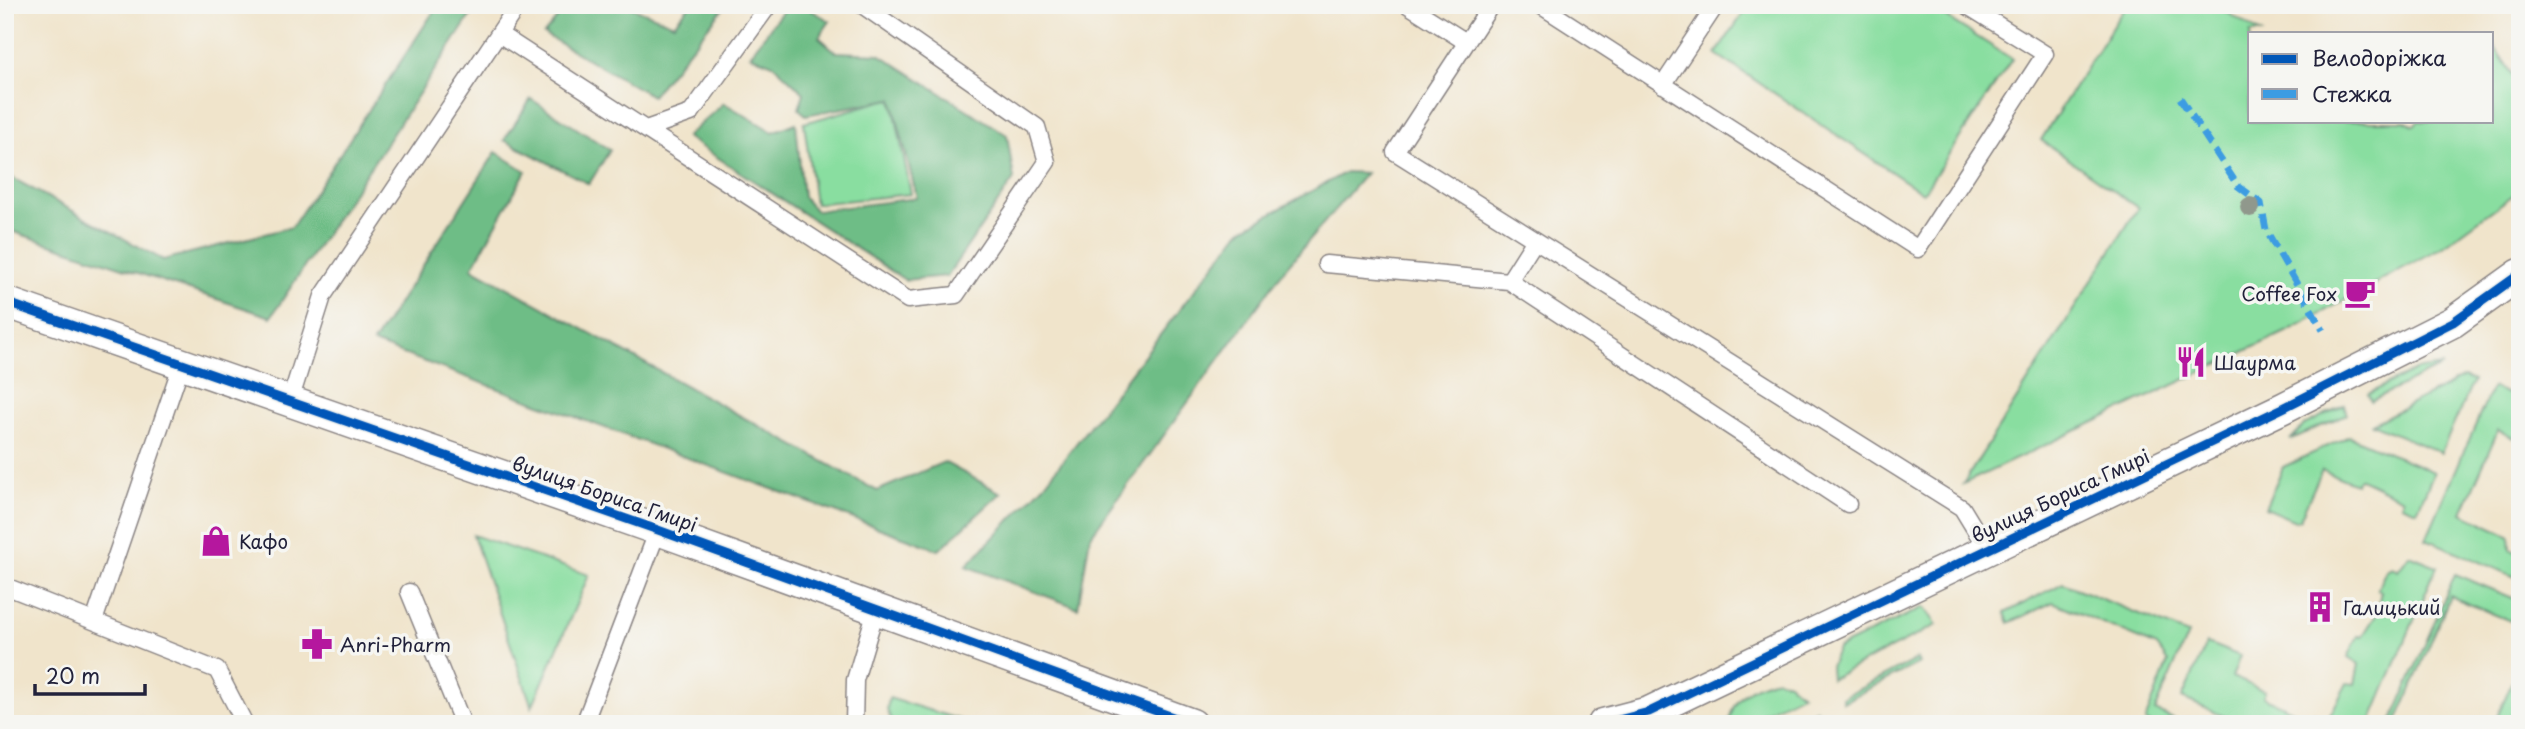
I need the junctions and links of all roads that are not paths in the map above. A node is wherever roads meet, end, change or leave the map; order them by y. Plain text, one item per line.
1 (517, 5) edge
2 (769, 5) edge
3 (862, 5) edge
4 (1408, 5) edge
5 (1491, 5) edge
6 (1540, 5) edge
7 (1716, 5) edge
8 (1966, 5) edge
9 (499, 34) junction
10 (1466, 43) junction
11 (1662, 85) junction
12 (646, 129) junction
13 (1535, 240) junction
14 (1326, 264) dead end
15 (2520, 274) edge
16 (1509, 281) junction
17 (5, 302) edge
18 (183, 363) junction
19 (290, 401) junction
20 (1848, 504) dead end
21 (658, 530) junction
22 (1987, 549) junction
23 (5, 586) edge
24 (409, 592) dead end
25 (876, 610) junction
26 (94, 621) junction
27 (1651, 718) edge
28 (246, 724) edge
29 (463, 724) edge
30 (584, 724) edge
31 (854, 724) edge
32 (1192, 724) edge
33 (1603, 724) edge

1 - 9 lane
2 - 12 lane
3 - 12 lane
4 - 10 lane
5 - 10 lane
6 - 11 lane
7 - 11 lane
8 - 11 lane
9 - 12 lane
9 - 19 lane
10 - 13 lane
13 - 16 lane
13 - 22 lane
14 - 16 lane
15 - 22 street, вулиця Бориса Гмирі
16 - 20 lane
17 - 18 street, вулиця Бориса Гмирі
18 - 19 street, вулиця Бориса Гмирі
18 - 26 lane
19 - 21 street, вулиця Бориса Гмирі
21 - 25 street, вулиця Бориса Гмирі
21 - 30 lane
22 - 27 street, вулиця Бориса Гмирі
23 - 26 lane
24 - 29 lane
25 - 31 lane
25 - 32 street, вулиця Бориса Гмирі
26 - 28 lane
27 - 33 street, вулиця Бориса Гмирі

